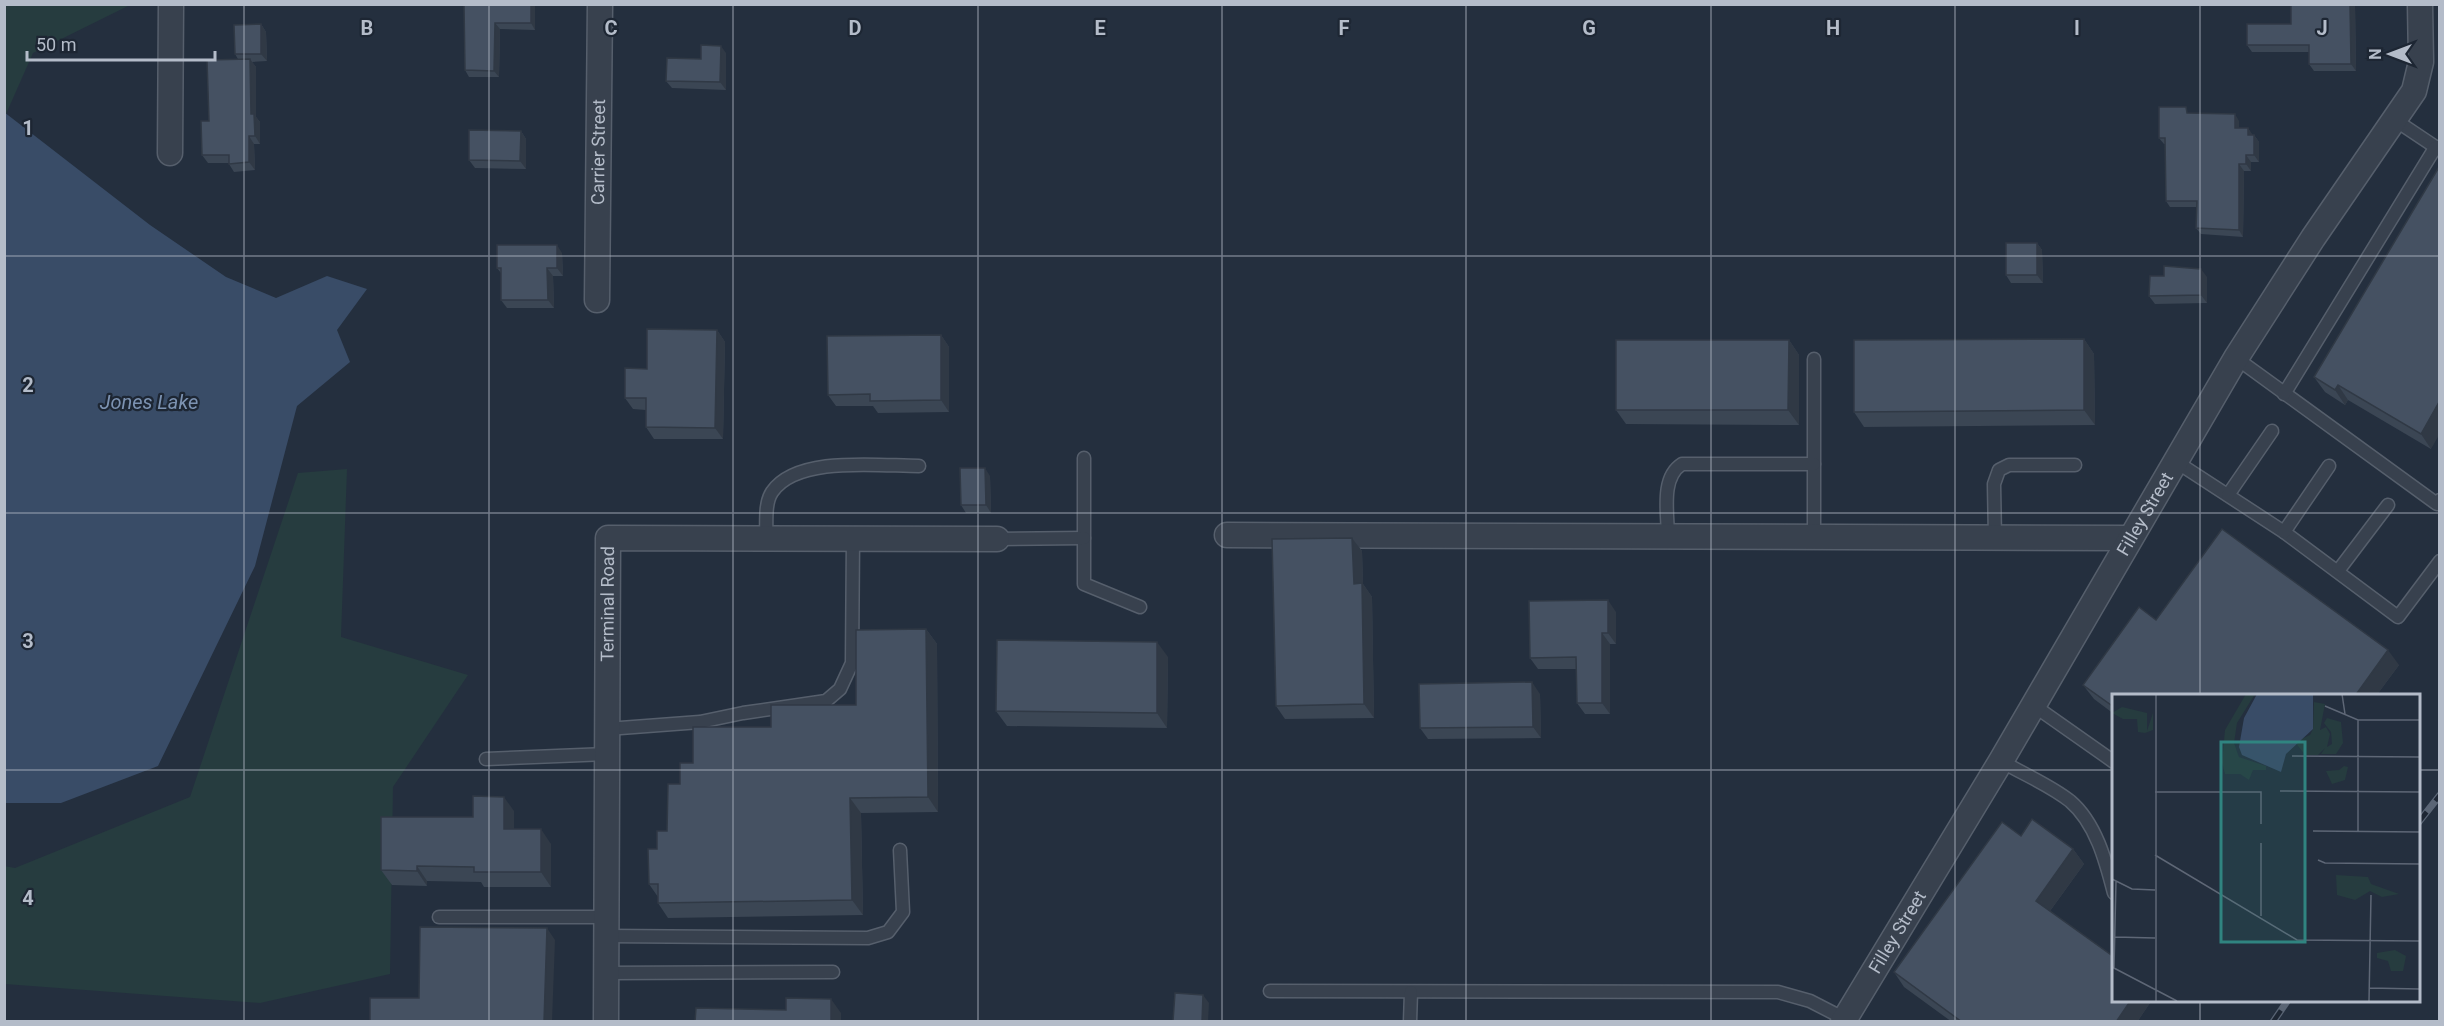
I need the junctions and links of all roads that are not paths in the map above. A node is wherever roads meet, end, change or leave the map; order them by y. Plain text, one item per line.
1 (171, 4) edge
2 (600, 4) edge
3 (2421, 4) edge
4 (2395, 120) junction
5 (2438, 148) edge
6 (170, 153) dead end
7 (597, 300) dead end
8 (2236, 358) junction
9 (1814, 359) dead end
10 (2284, 394) junction
11 (2272, 431) dead end
12 (1084, 458) dead end
13 (2175, 461) junction
14 (1814, 464) junction
15 (2075, 465) dead end
16 (919, 466) dead end
17 (2329, 466) dead end
18 (2228, 495) junction
19 (2439, 500) edge
20 (2388, 506) dead end
21 (2284, 532) junction
22 (1227, 535) dead end
23 (766, 538) junction
24 (853, 538) junction
25 (1084, 538) junction
26 (1668, 538) junction
27 (1814, 538) junction
28 (2130, 538) junction
29 (997, 539) joint
30 (1995, 539) junction
31 (2439, 561) edge
32 (2338, 571) junction
33 (1140, 607) dead end
34 (2033, 705) junction
35 (607, 729) junction
36 (607, 754) junction
37 (486, 759) dead end
38 (2001, 761) junction
39 (2112, 761) edge
40 (900, 850) dead end
41 (2112, 886) edge
42 (439, 917) dead end
43 (607, 927) junction
44 (606, 972) junction
45 (833, 972) dead end
46 (1270, 991) dead end
47 (1411, 992) junction
48 (1844, 1020) edge
49 (606, 1022) edge
50 (1410, 1022) edge

1 - 6 street
2 - 7 street, Carrier Street
3 - 4 street, Filley Street
4 - 5 lane
4 - 8 street, Filley Street
5 - 10 lane
8 - 10 lane
8 - 13 street, Filley Street
9 - 14 lane
10 - 19 lane
11 - 18 lane
12 - 25 lane
13 - 18 lane
13 - 28 street, Filley Street
14 - 26 lane
14 - 27 lane
15 - 30 lane
16 - 23 lane
17 - 21 lane
18 - 21 lane
20 - 32 lane
21 - 32 lane
22 - 26 street
23 - 24 street, Terminal Road
23 - 35 street, Terminal Road
24 - 29 street, Terminal Road
24 - 35 lane
25 - 29 lane
25 - 33 lane
26 - 27 street
27 - 30 street
28 - 30 street
28 - 34 street, Filley Street
31 - 32 lane
34 - 38 street, Filley Street
34 - 39 lane
35 - 36 street, Terminal Road
36 - 37 lane
36 - 43 street, Terminal Road
38 - 41 lane
38 - 48 street, Filley Street
40 - 43 lane
42 - 43 lane
43 - 44 street, Terminal Road
44 - 45 lane
44 - 49 street, Terminal Road
46 - 47 lane
47 - 48 lane
47 - 50 lane

